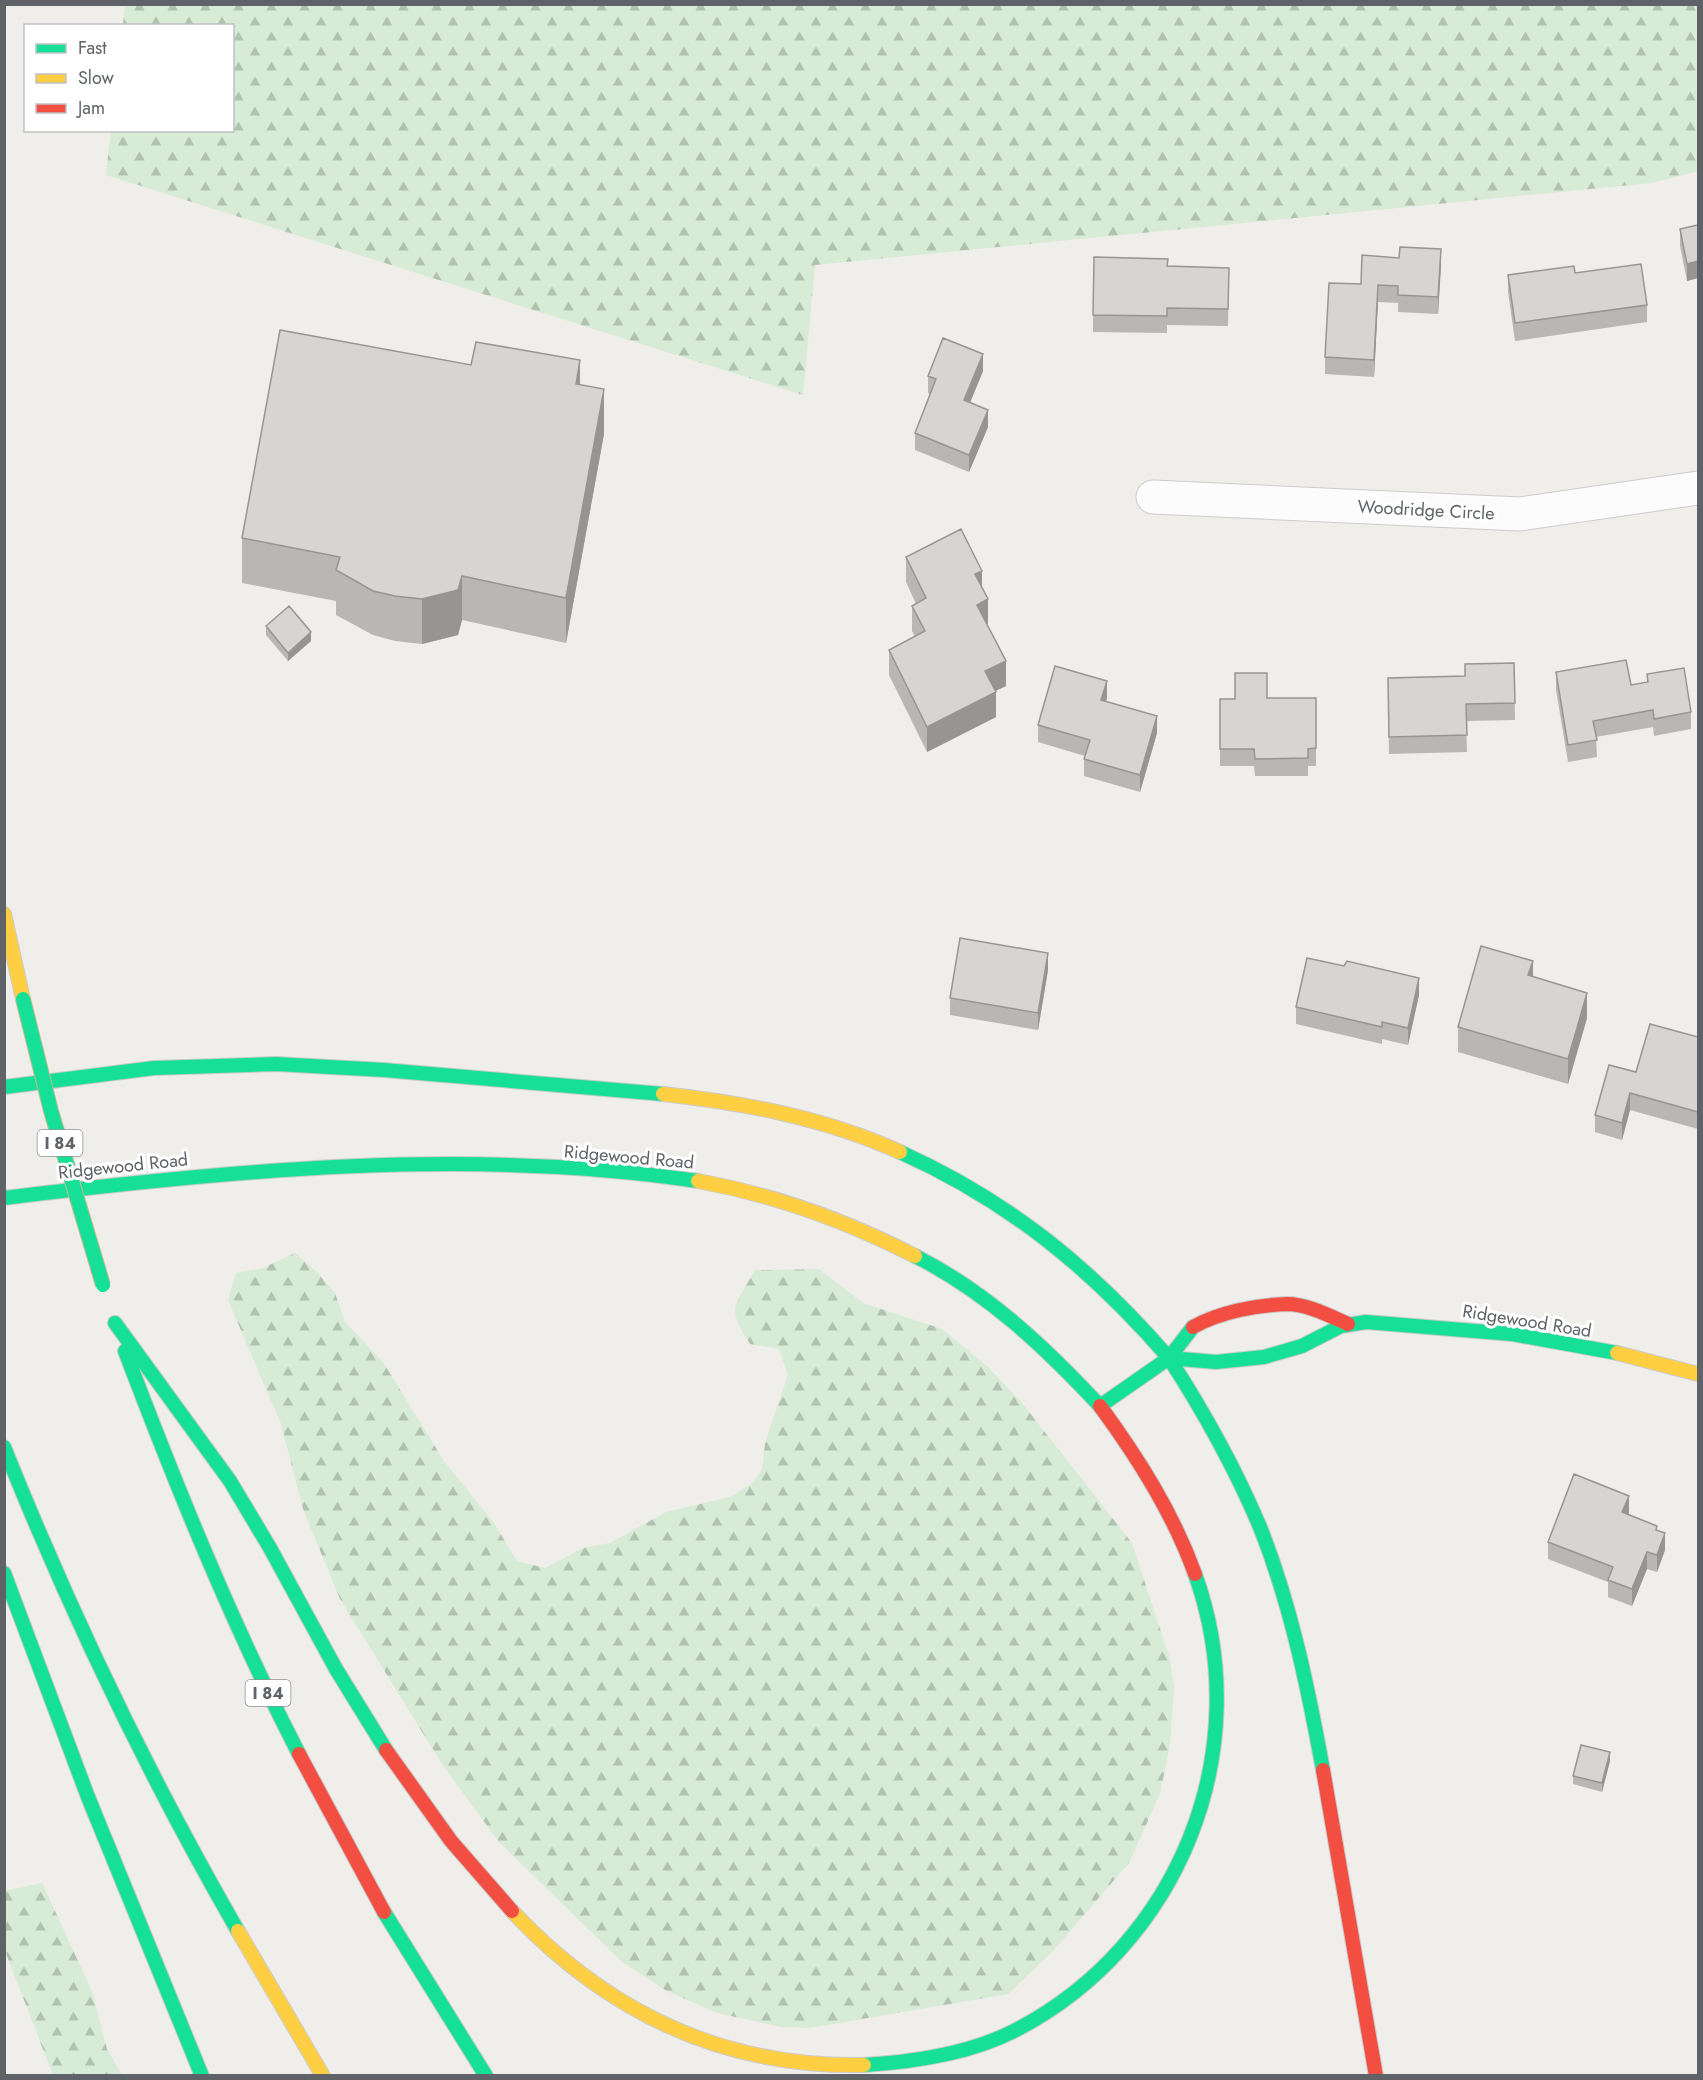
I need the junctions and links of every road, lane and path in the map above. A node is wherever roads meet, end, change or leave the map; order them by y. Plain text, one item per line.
1 (1698, 488) edge
2 (1153, 497) dead end
3 (4, 914) edge
4 (4, 1087) edge
5 (4, 1198) edge
6 (105, 1290) dead end
7 (1348, 1324) junction
8 (1168, 1358) junction
9 (1698, 1374) edge
10 (1100, 1406) junction
11 (4, 1447) edge
12 (4, 1573) edge
13 (202, 2076) edge
14 (323, 2076) edge
15 (486, 2076) edge
16 (1376, 2076) edge

1 - 2 street, Woodridge Circle
3 - 6 main road, I 84, bridge
4 - 8 main road
5 - 10 main road, Ridgewood Road
7 - 8 main road, Ridgewood Road
7 - 8 main road, Ridgewood Road
7 - 9 main road, Ridgewood Road
8 - 10 main road, Ridgewood Road
8 - 16 main road
10 - 15 main road, I 84
11 - 14 main road
12 - 13 main road

